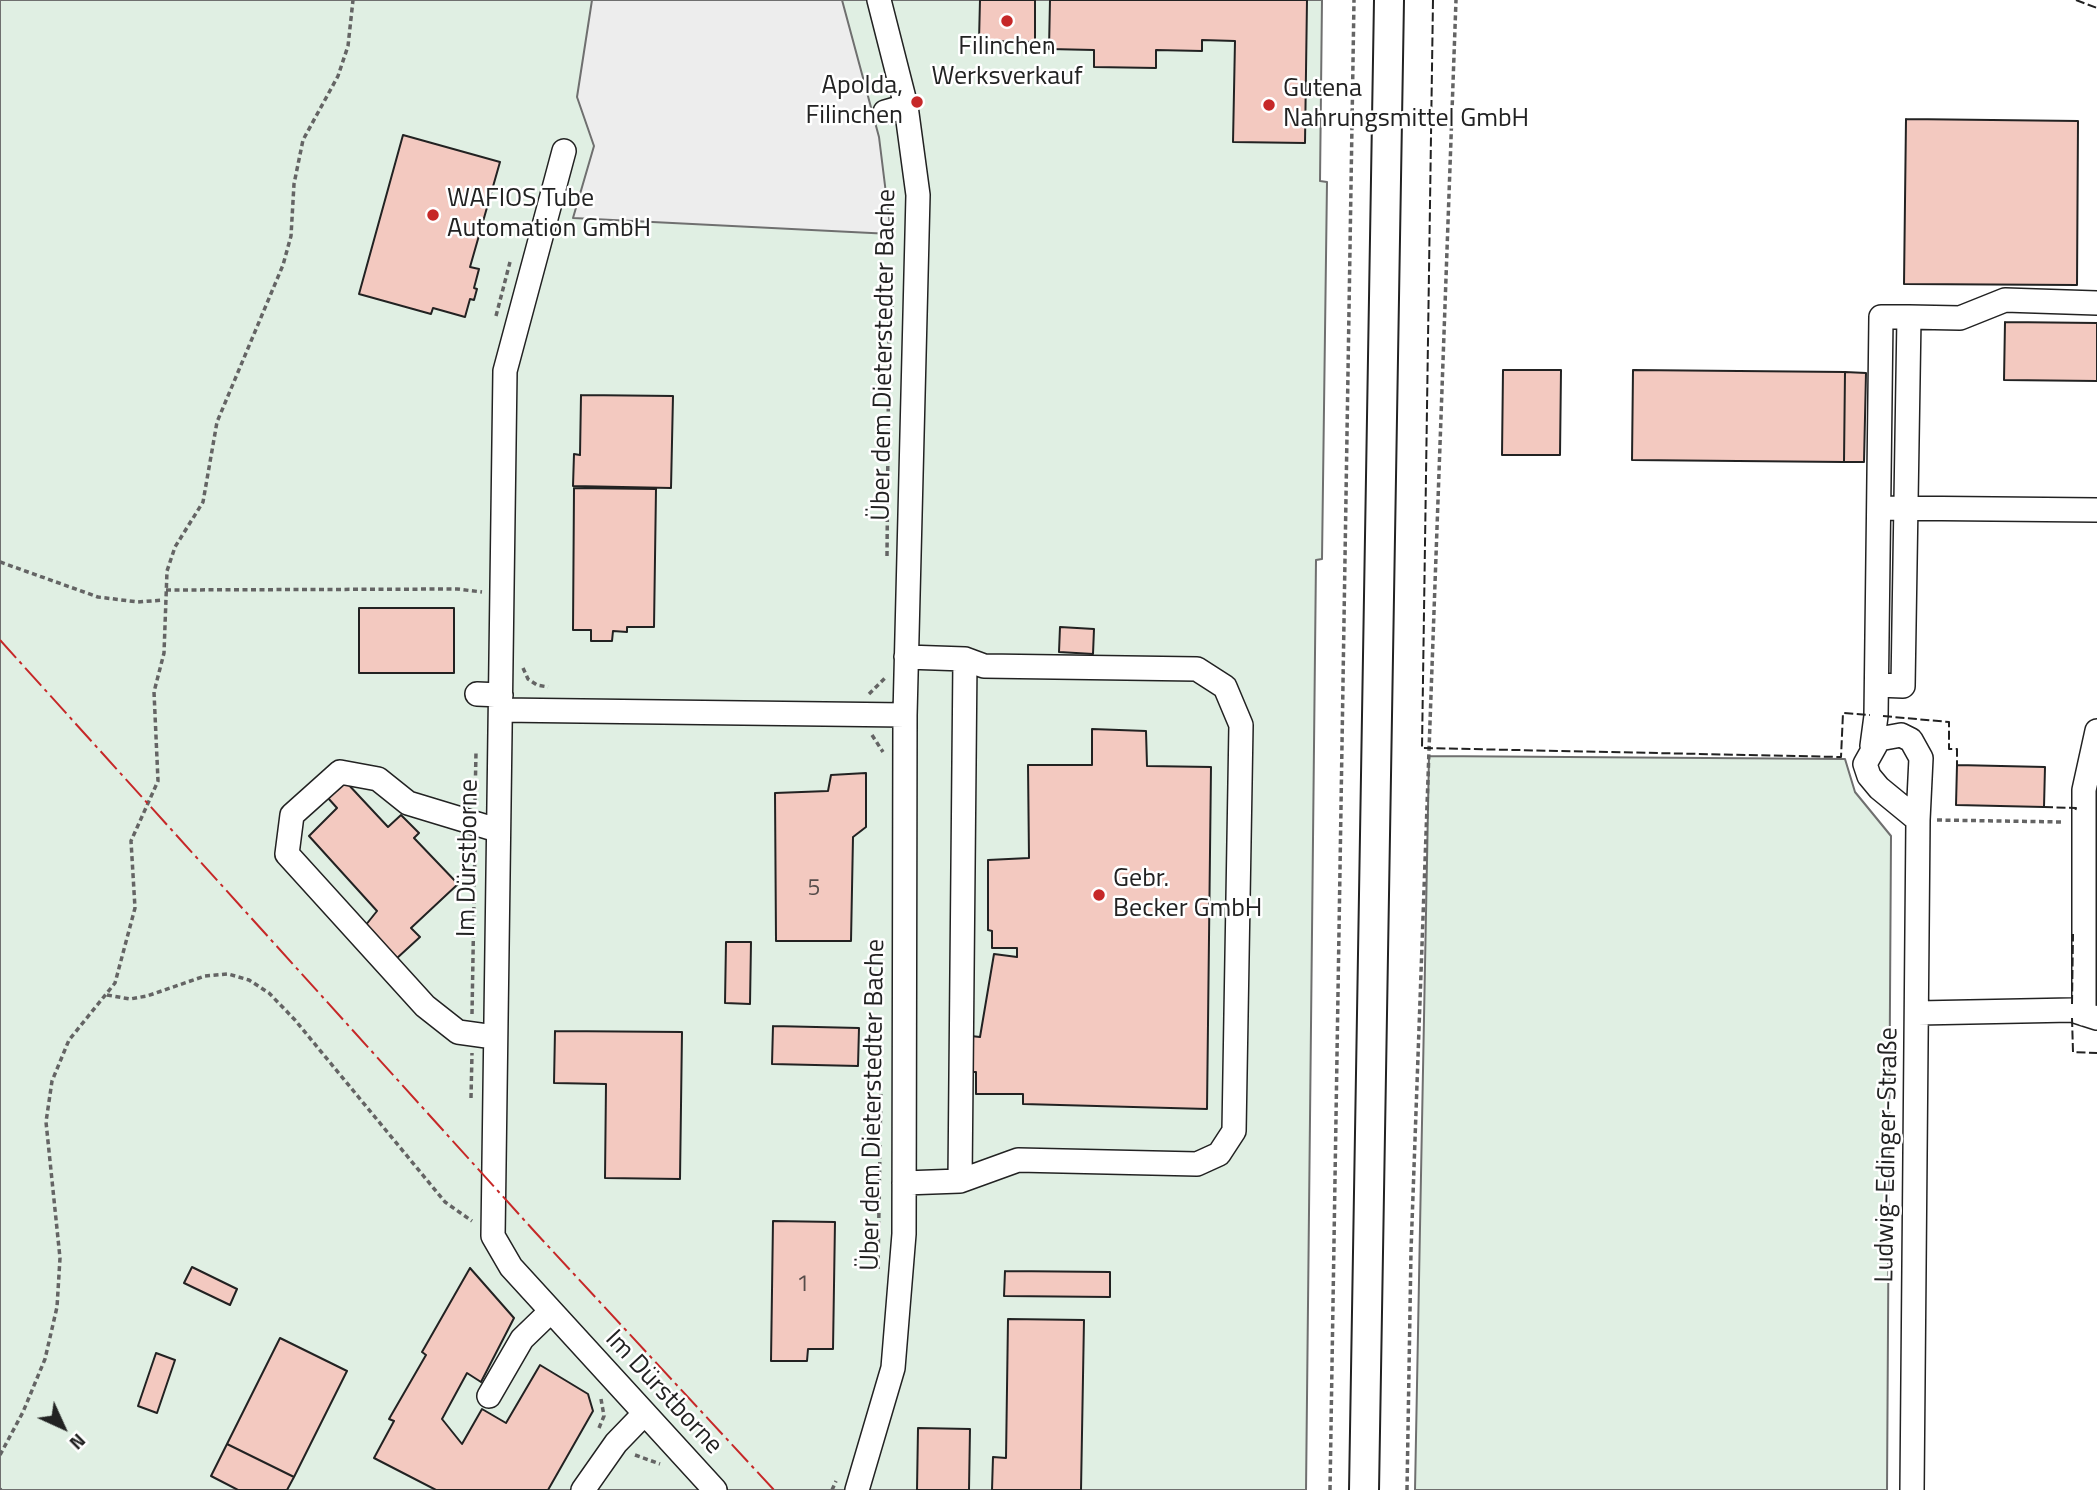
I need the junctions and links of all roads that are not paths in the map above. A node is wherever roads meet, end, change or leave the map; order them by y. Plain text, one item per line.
1 (879, 0) edge
2 (1389, 0) edge
3 (564, 151) dead end
4 (2097, 303) edge
5 (1909, 317) junction
6 (1878, 508) junction
7 (1906, 508) junction
8 (2097, 510) edge
9 (965, 659) junction
10 (897, 663) junction
11 (1877, 685) junction
12 (477, 694) dead end
13 (501, 702) junction
14 (905, 715) junction
15 (2097, 731) edge
16 (1872, 746) junction
17 (1918, 820) junction
18 (497, 830) junction
19 (1917, 1013) junction
20 (2091, 1016) edge
21 (494, 1037) junction
22 (960, 1181) junction
23 (904, 1182) junction
24 (551, 1311) junction
25 (489, 1395) dead end
26 (644, 1413) junction
27 (583, 1490) edge
28 (715, 1490) edge
29 (857, 1490) edge
30 (1364, 1490) edge
31 (1912, 1490) edge

1 - 10 street, Über dem Dieterstedter Bache
2 - 30 main road
3 - 13 street, Im Dürstborne
4 - 5 street
5 - 6 street
5 - 7 street
6 - 7 street
6 - 11 street
7 - 8 street
7 - 11 street
9 - 10 street
9 - 22 street
9 - 22 street
10 - 14 street, Über dem Dieterstedter Bache
11 - 16 street
12 - 13 street
13 - 14 street
13 - 18 street, Im Dürstborne
14 - 23 street, Über dem Dieterstedter Bache
15 - 20 street
16 - 17 street
16 - 17 street, Ludwig-Edinger-Straße
17 - 19 street, Ludwig-Edinger-Straße
18 - 21 street, Im Dürstborne
18 - 21 street
19 - 20 street
19 - 31 street, Ludwig-Edinger-Straße
21 - 24 street, Im Dürstborne
22 - 23 street
23 - 29 street, Über dem Dieterstedter Bache
24 - 25 street
24 - 26 street, Im Dürstborne
26 - 27 street
26 - 28 street, Im Dürstborne

